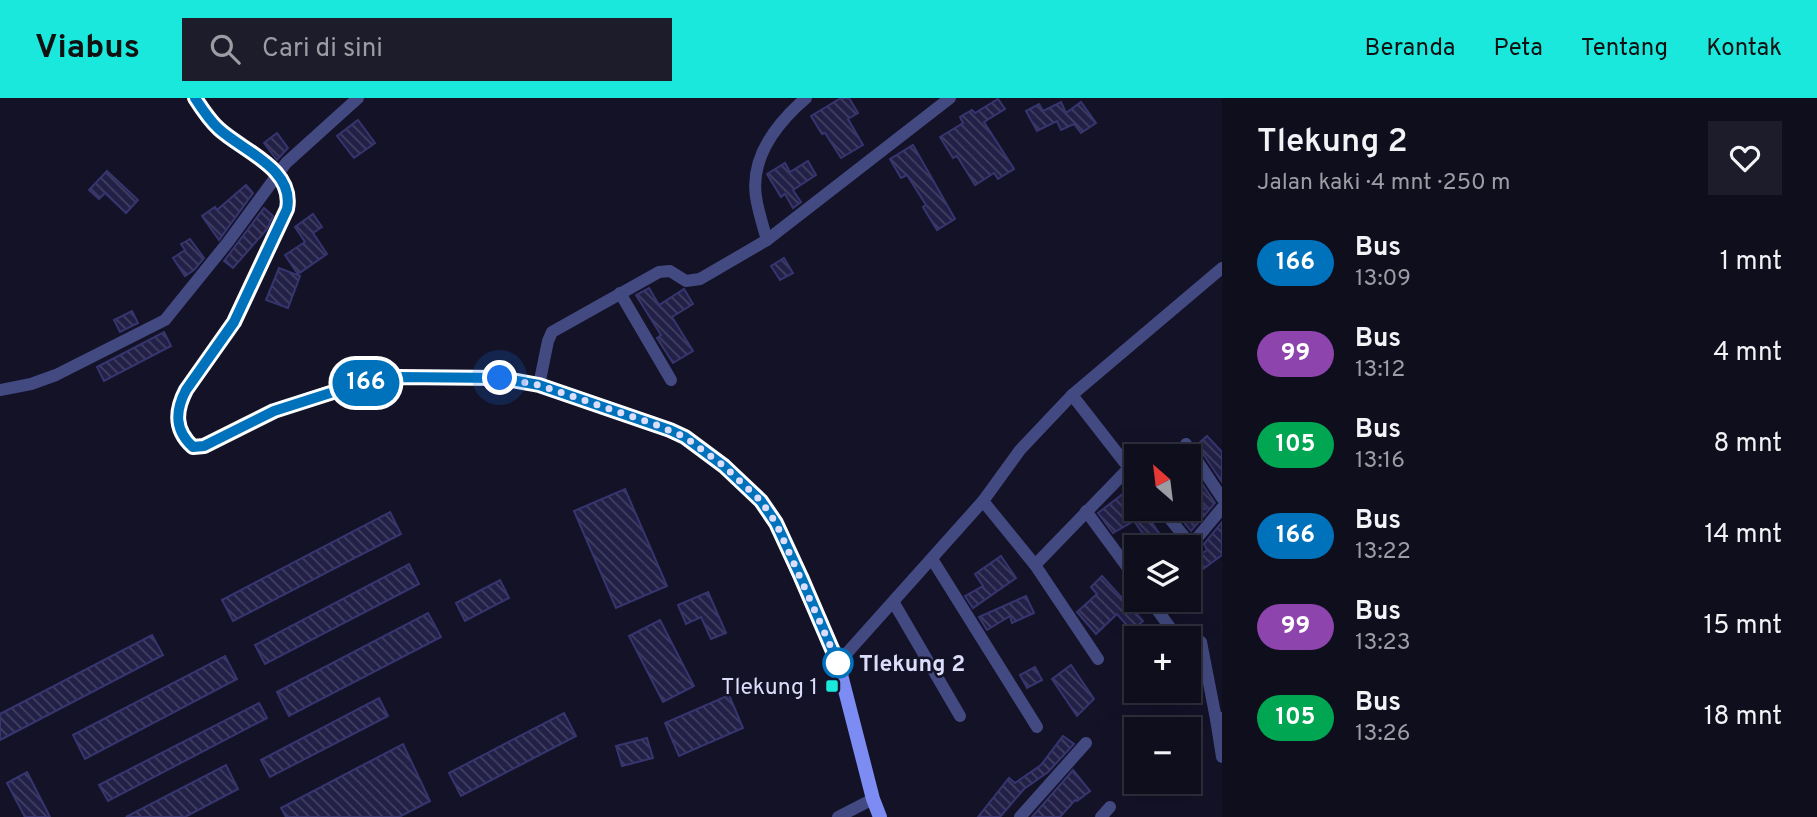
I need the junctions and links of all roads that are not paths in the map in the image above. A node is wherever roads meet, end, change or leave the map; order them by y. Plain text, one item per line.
1 (195, 98) edge
2 (358, 98) edge
3 (806, 98) edge
4 (950, 98) edge
5 (278, 173) junction
6 (767, 240) junction
7 (1222, 268) edge
8 (620, 293) junction
9 (671, 380) dead end
10 (539, 385) junction
11 (0, 390) edge
12 (1072, 395) junction
13 (1124, 462) edge
14 (1201, 466) edge
15 (1124, 479) edge
16 (1222, 498) edge
17 (983, 501) junction
18 (1222, 508) edge
19 (1086, 511) junction
20 (1200, 535) edge
21 (932, 559) junction
22 (1124, 563) edge
23 (1035, 565) junction
24 (894, 603) junction
25 (1201, 642) edge
26 (1098, 659) dead end
27 (838, 663) junction
28 (1201, 667) edge
29 (1207, 674) junction
30 (960, 716) dead end
31 (1219, 719) edge
32 (1037, 727) dead end
33 (1086, 743) dead end
34 (1222, 757) edge
35 (873, 799) junction
36 (838, 817) edge
37 (880, 817) edge
38 (1020, 817) edge

1 - 5 main road
2 - 5 street
3 - 6 street
4 - 6 street
5 - 10 main road
5 - 11 street
6 - 8 street
7 - 12 street
8 - 9 street
8 - 10 street
10 - 27 main road
12 - 13 street
12 - 17 street
14 - 16 street
15 - 19 street
17 - 21 street
17 - 23 street
18 - 20 street
19 - 22 street
19 - 23 street
21 - 24 street
21 - 32 street
23 - 26 street
24 - 27 street
24 - 30 street
25 - 29 street
27 - 35 main road
28 - 29 street
29 - 31 street
31 - 34 street
33 - 38 street
35 - 36 street
35 - 37 main road

